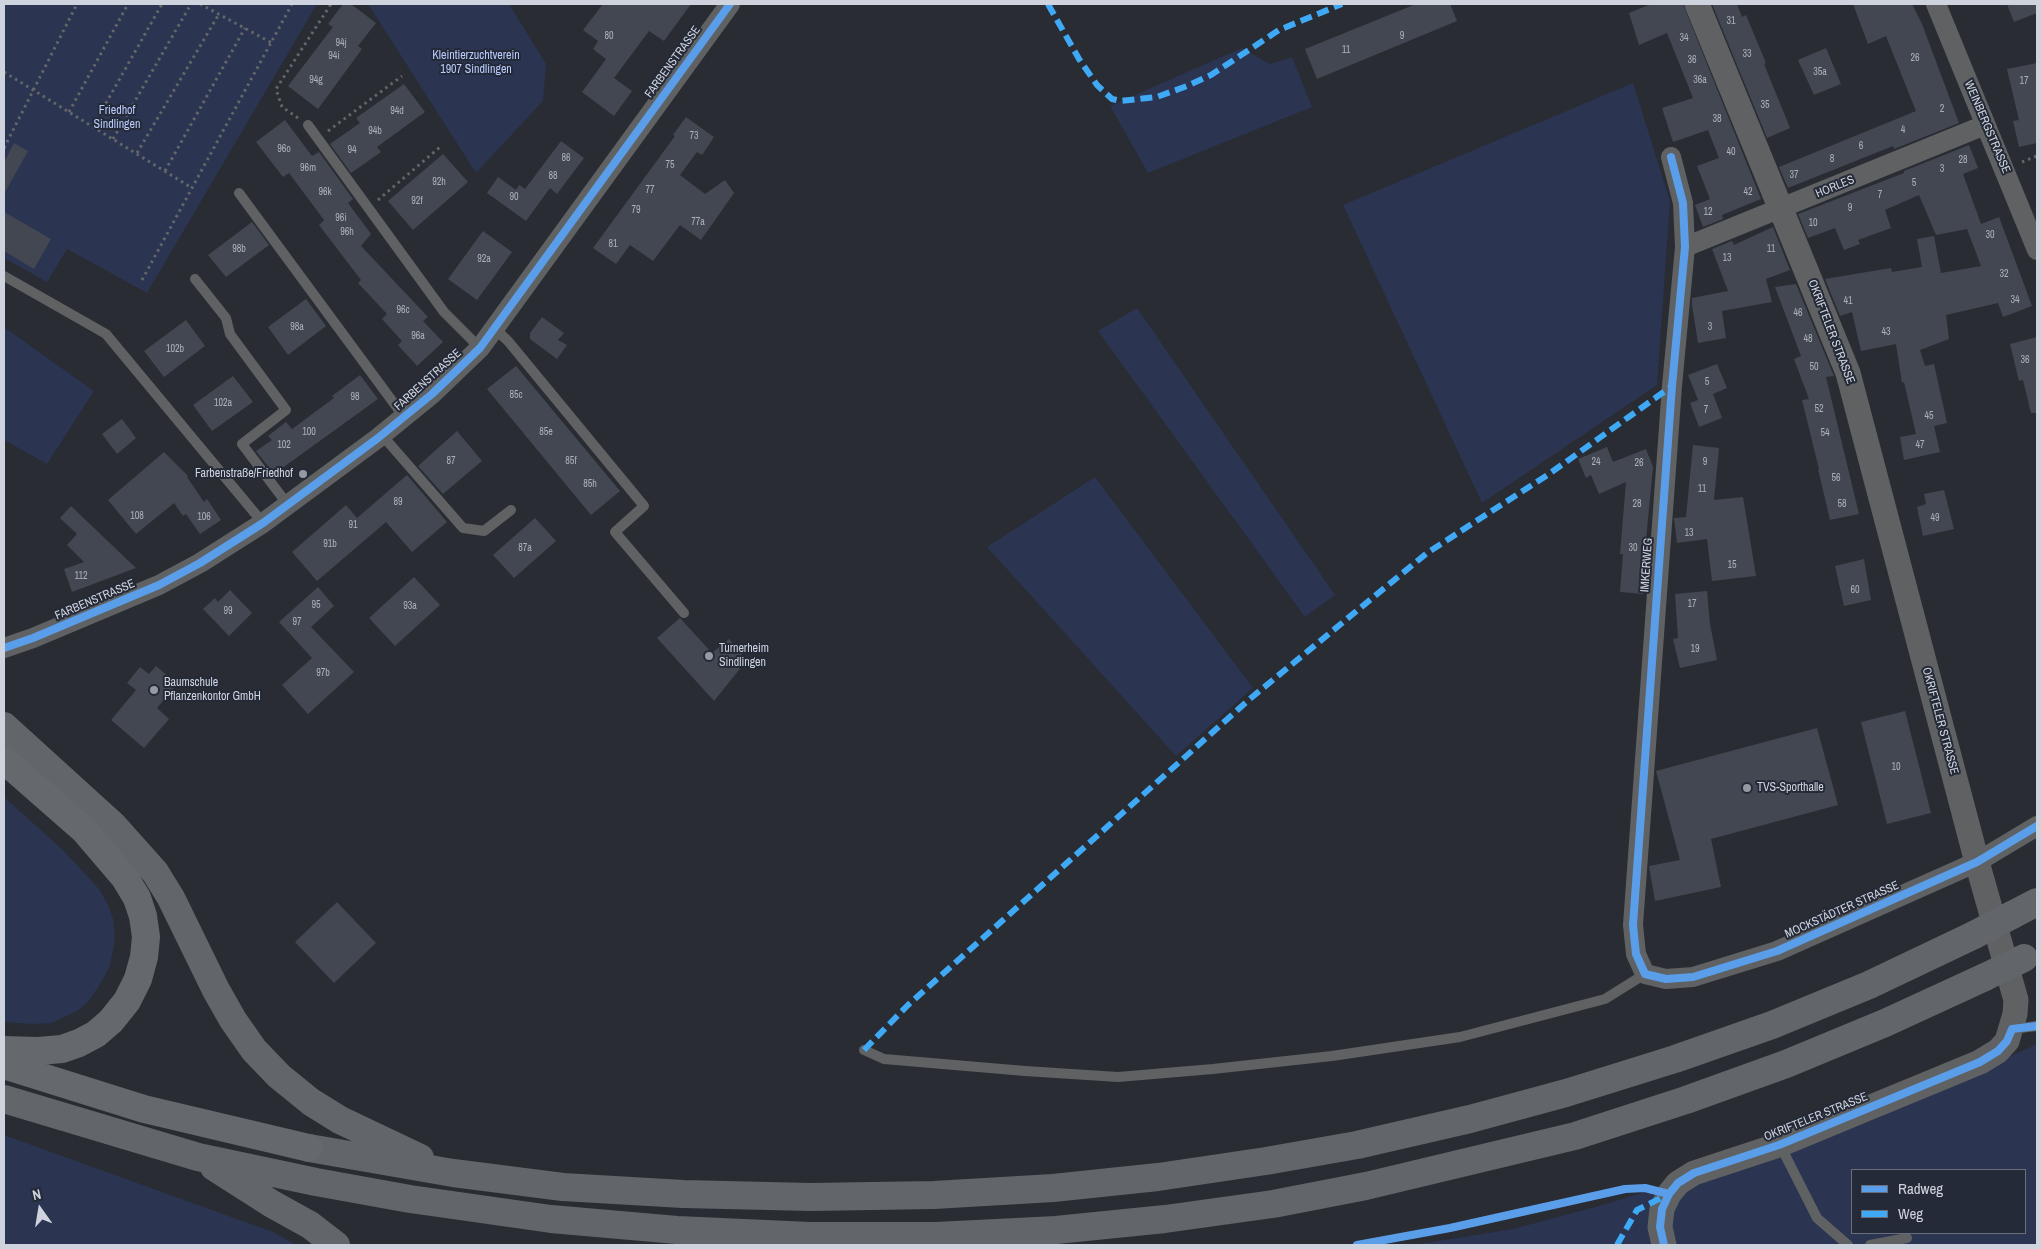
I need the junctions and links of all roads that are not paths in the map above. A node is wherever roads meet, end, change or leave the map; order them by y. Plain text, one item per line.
1 (730, 4) edge
2 (1697, 4) edge
3 (1936, 4) edge
4 (308, 125) road end
5 (1986, 125) junction
6 (1671, 157) dead end
7 (239, 193) dead end
8 (1782, 209) junction
9 (1685, 247) junction
10 (2037, 250) edge
11 (4, 276) edge
12 (195, 279) dead end
13 (494, 328) junction
14 (480, 348) junction
15 (404, 417) junction
16 (382, 435) junction
17 (288, 505) junction
18 (511, 510) dead end
19 (262, 523) junction
20 (684, 613) dead end
21 (4, 648) edge
22 (4, 726) edge
23 (4, 760) edge
24 (2037, 826) edge
25 (1977, 862) junction
26 (2037, 902) edge
27 (2030, 954) edge
28 (1646, 974) junction
29 (2037, 1026) edge
30 (2012, 1029) junction
31 (4, 1050) edge
32 (864, 1050) dead end
33 (4, 1065) edge
34 (4, 1099) edge
35 (1779, 1144) junction
36 (198, 1157) junction
37 (453, 1173) junction
38 (810, 1236) junction
39 (1907, 1238) dead end
40 (336, 1245) edge
41 (739, 1245) edge
42 (1664, 1245) edge
43 (1848, 1245) edge
44 (1870, 1245) edge

1 - 13 street, FARBENSTRASSE
2 - 8 street, OKRIFTELER STRASSE
3 - 5 street, WEINBERGSTRASSE
4 - 14 lane, FARBENSTRASSE
5 - 8 street, HORLES
5 - 10 street, WEINBERGSTRASSE
6 - 9 street, IMKERWEG
7 - 15 lane, FARBENSTRASSE
8 - 9 street, HORLES
8 - 25 street, OKRIFTELER STRASSE
9 - 28 street, IMKERWEG
11 - 19 lane
12 - 17 lane
13 - 14 street, FARBENSTRASSE
13 - 20 lane
14 - 15 street, FARBENSTRASSE
15 - 16 street, FARBENSTRASSE
16 - 17 street, FARBENSTRASSE
16 - 18 lane
17 - 19 street, FARBENSTRASSE
19 - 21 street, FARBENSTRASSE
22 - 37 highway
23 - 31 highway
24 - 25 street, MOCKSTÄDTER STRASSE
25 - 28 street, MOCKSTÄDTER STRASSE
25 - 30 street, OKRIFTELER STRASSE
26 - 37 highway, bridge
27 - 38 highway, bridge
28 - 32 lane
29 - 30 lane
30 - 35 street, OKRIFTELER STRASSE
33 - 37 highway
34 - 36 highway
35 - 42 street, OKRIFTELER STRASSE
35 - 43 lane
36 - 38 highway
36 - 40 highway
38 - 41 highway
39 - 44 lane

